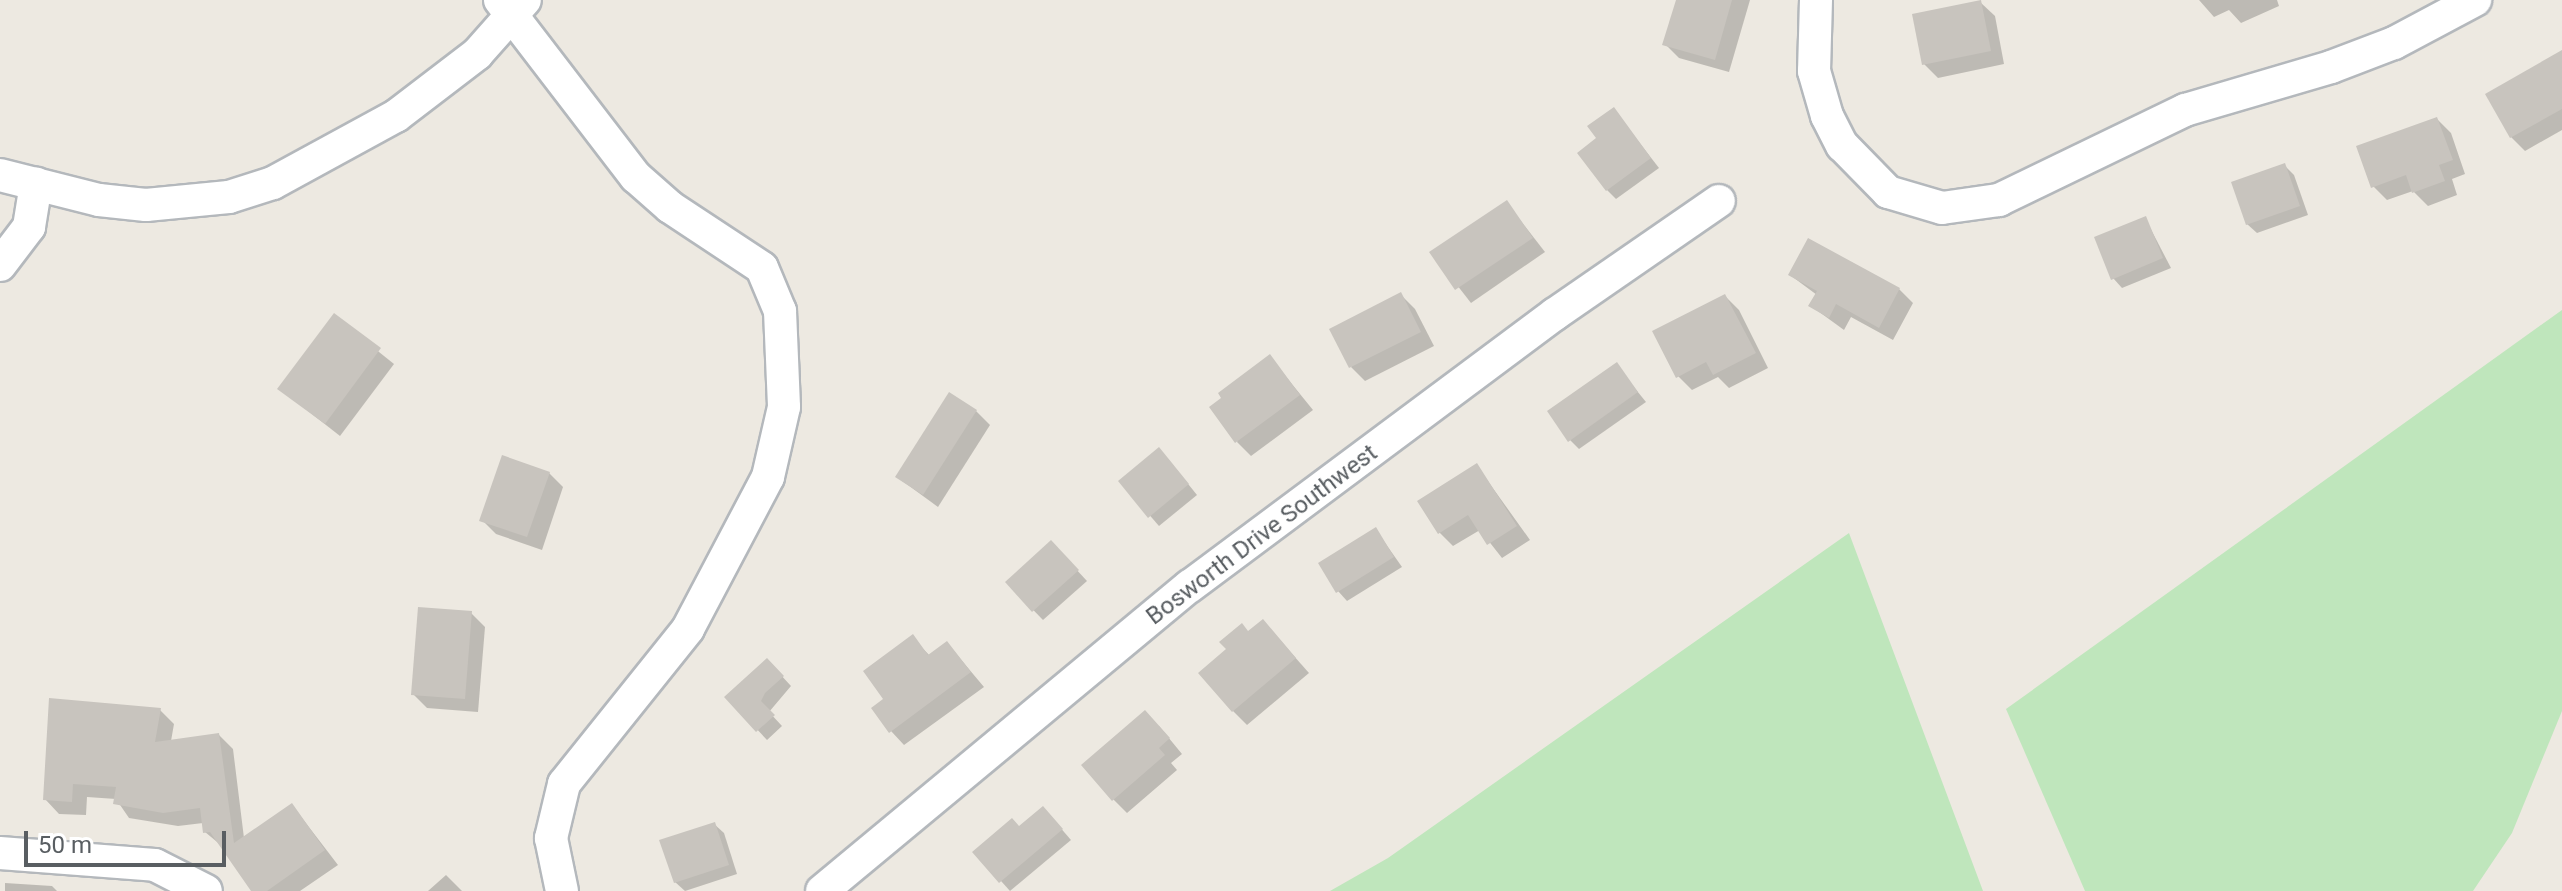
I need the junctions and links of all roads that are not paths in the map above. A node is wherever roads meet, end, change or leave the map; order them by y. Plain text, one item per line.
1 (1816, 0) edge
2 (2475, 0) edge
3 (513, 5) edge
4 (0, 175) edge
5 (36, 184) junction
6 (1719, 201) dead end
7 (0, 265) edge
8 (0, 853) edge
9 (206, 891) edge
10 (562, 891) edge
11 (822, 891) edge

1 - 2 street
3 - 5 street
3 - 10 street
4 - 5 street
5 - 7 street
6 - 11 street, Bosworth Drive Southwest
8 - 9 street

